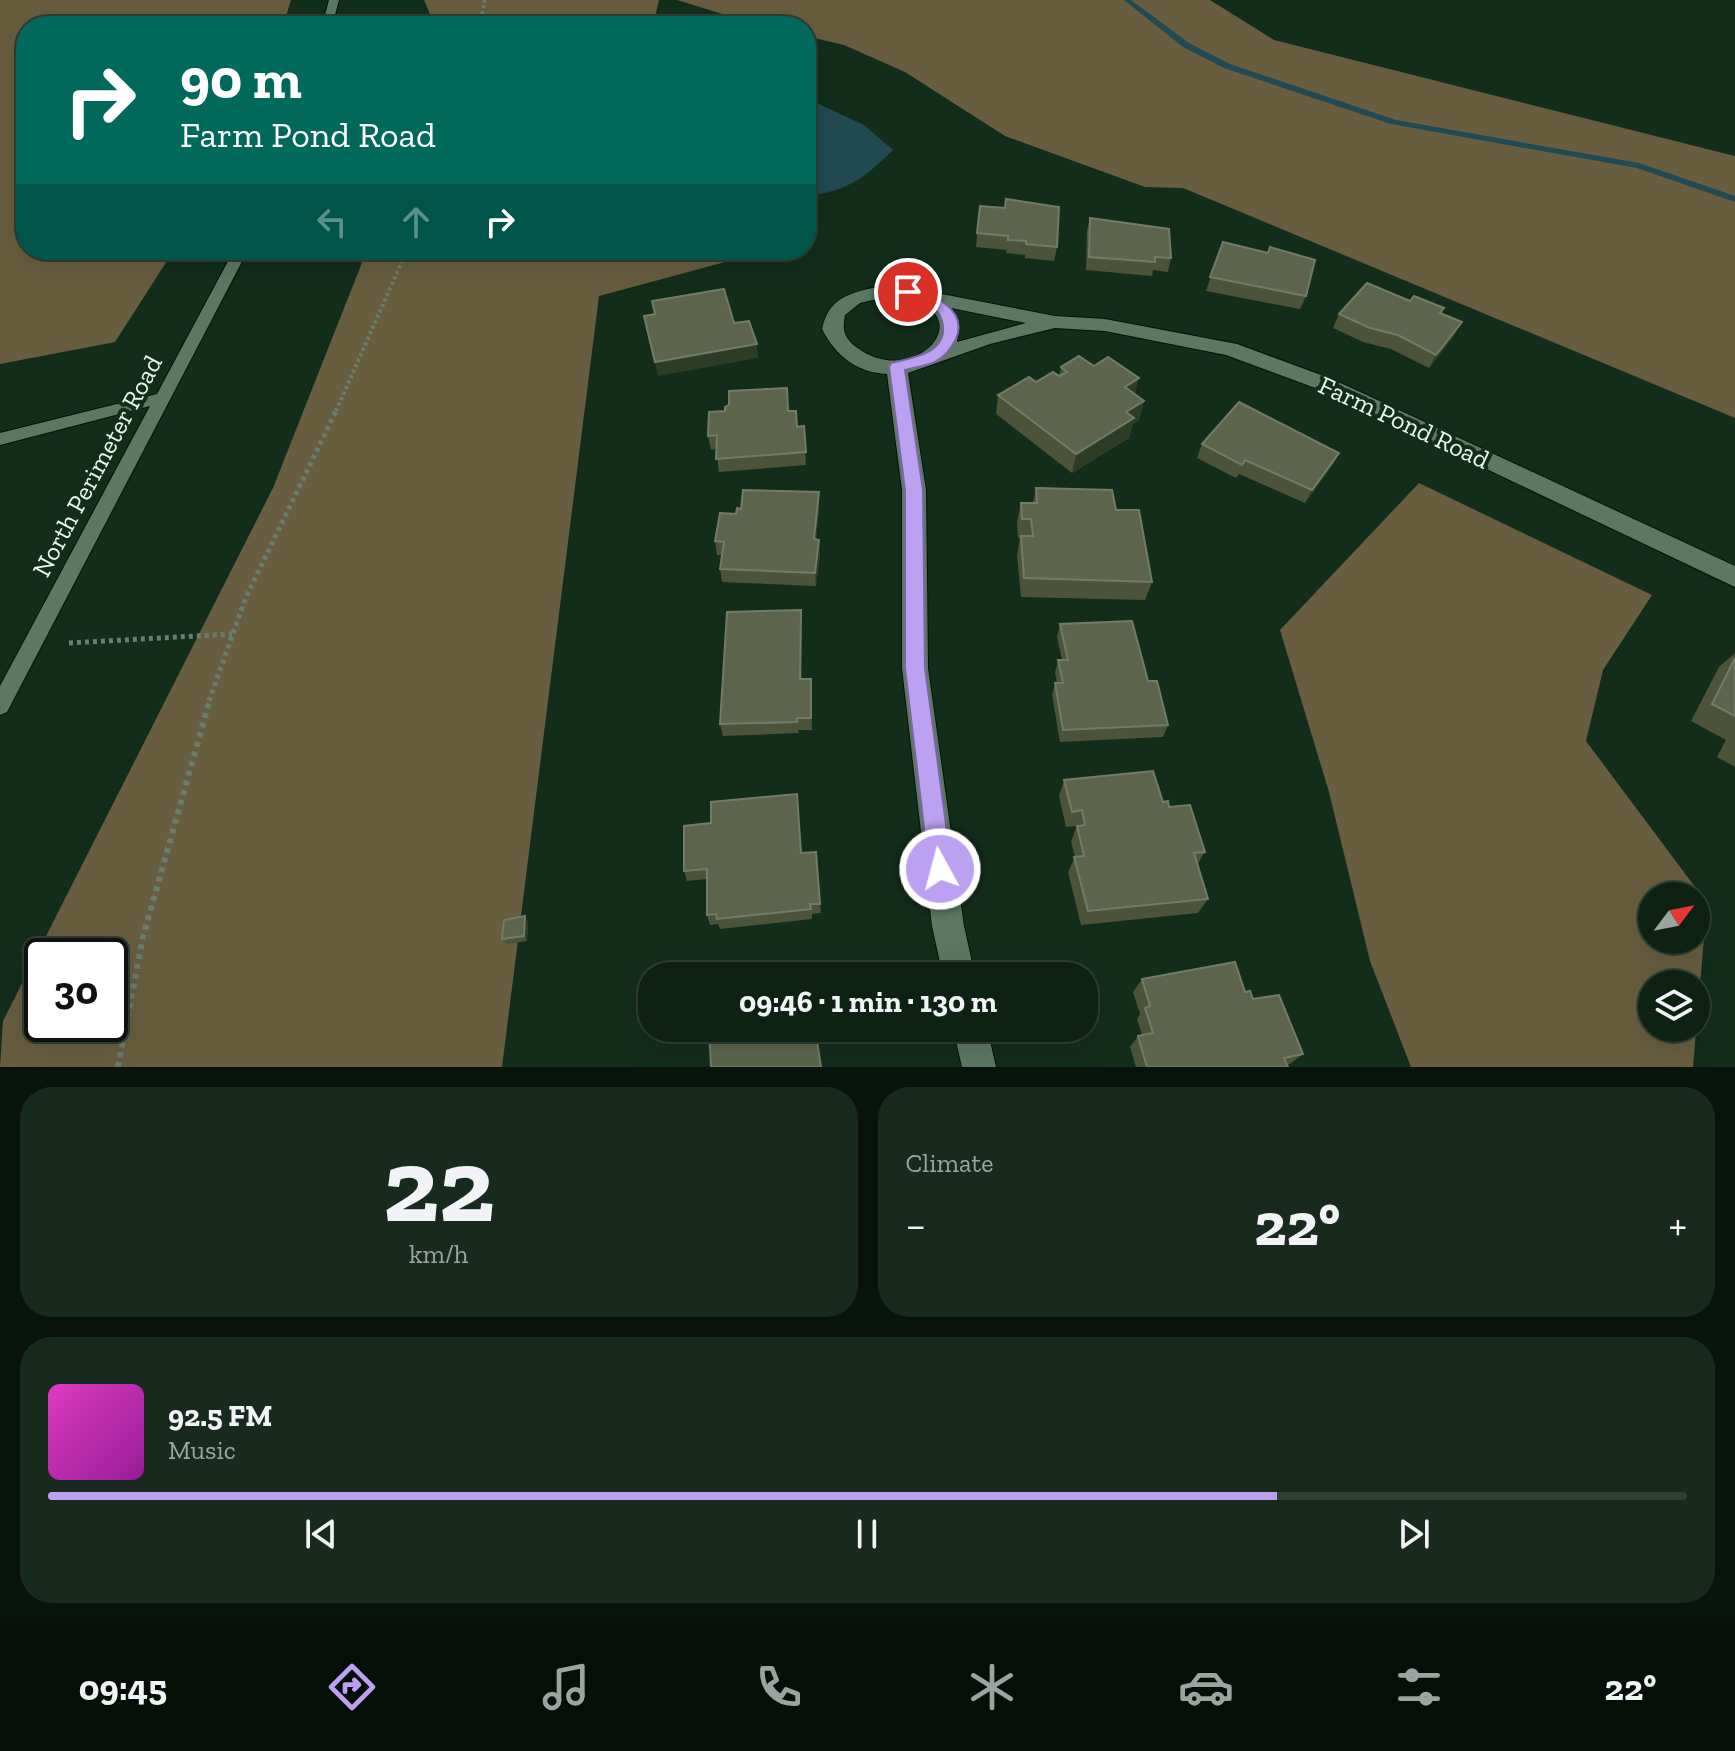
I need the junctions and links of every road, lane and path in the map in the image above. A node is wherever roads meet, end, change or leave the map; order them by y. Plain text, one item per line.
1 (236, 260) edge
2 (403, 260) edge
3 (927, 297) junction
4 (1055, 322) junction
5 (930, 358) junction
6 (897, 367) junction
7 (161, 398) junction
8 (0, 439) edge
9 (1735, 577) edge
10 (232, 634) junction
11 (32, 645) junction
12 (0, 706) edge
13 (956, 962) edge
14 (973, 1042) edge
15 (118, 1067) edge
16 (979, 1067) edge

1 - 7 lane, North Perimeter Road
2 - 10 path
3 - 4 street, Farm Pond Road
3 - 5 street
3 - 6 street, Farm Pond Road
4 - 5 street, Farm Pond Road
4 - 9 street, Farm Pond Road
5 - 6 street, Farm Pond Road
6 - 13 street
7 - 8 lane
7 - 11 lane, North Perimeter Road
10 - 11 path
10 - 15 path
11 - 12 lane, North Perimeter Road
14 - 16 street

